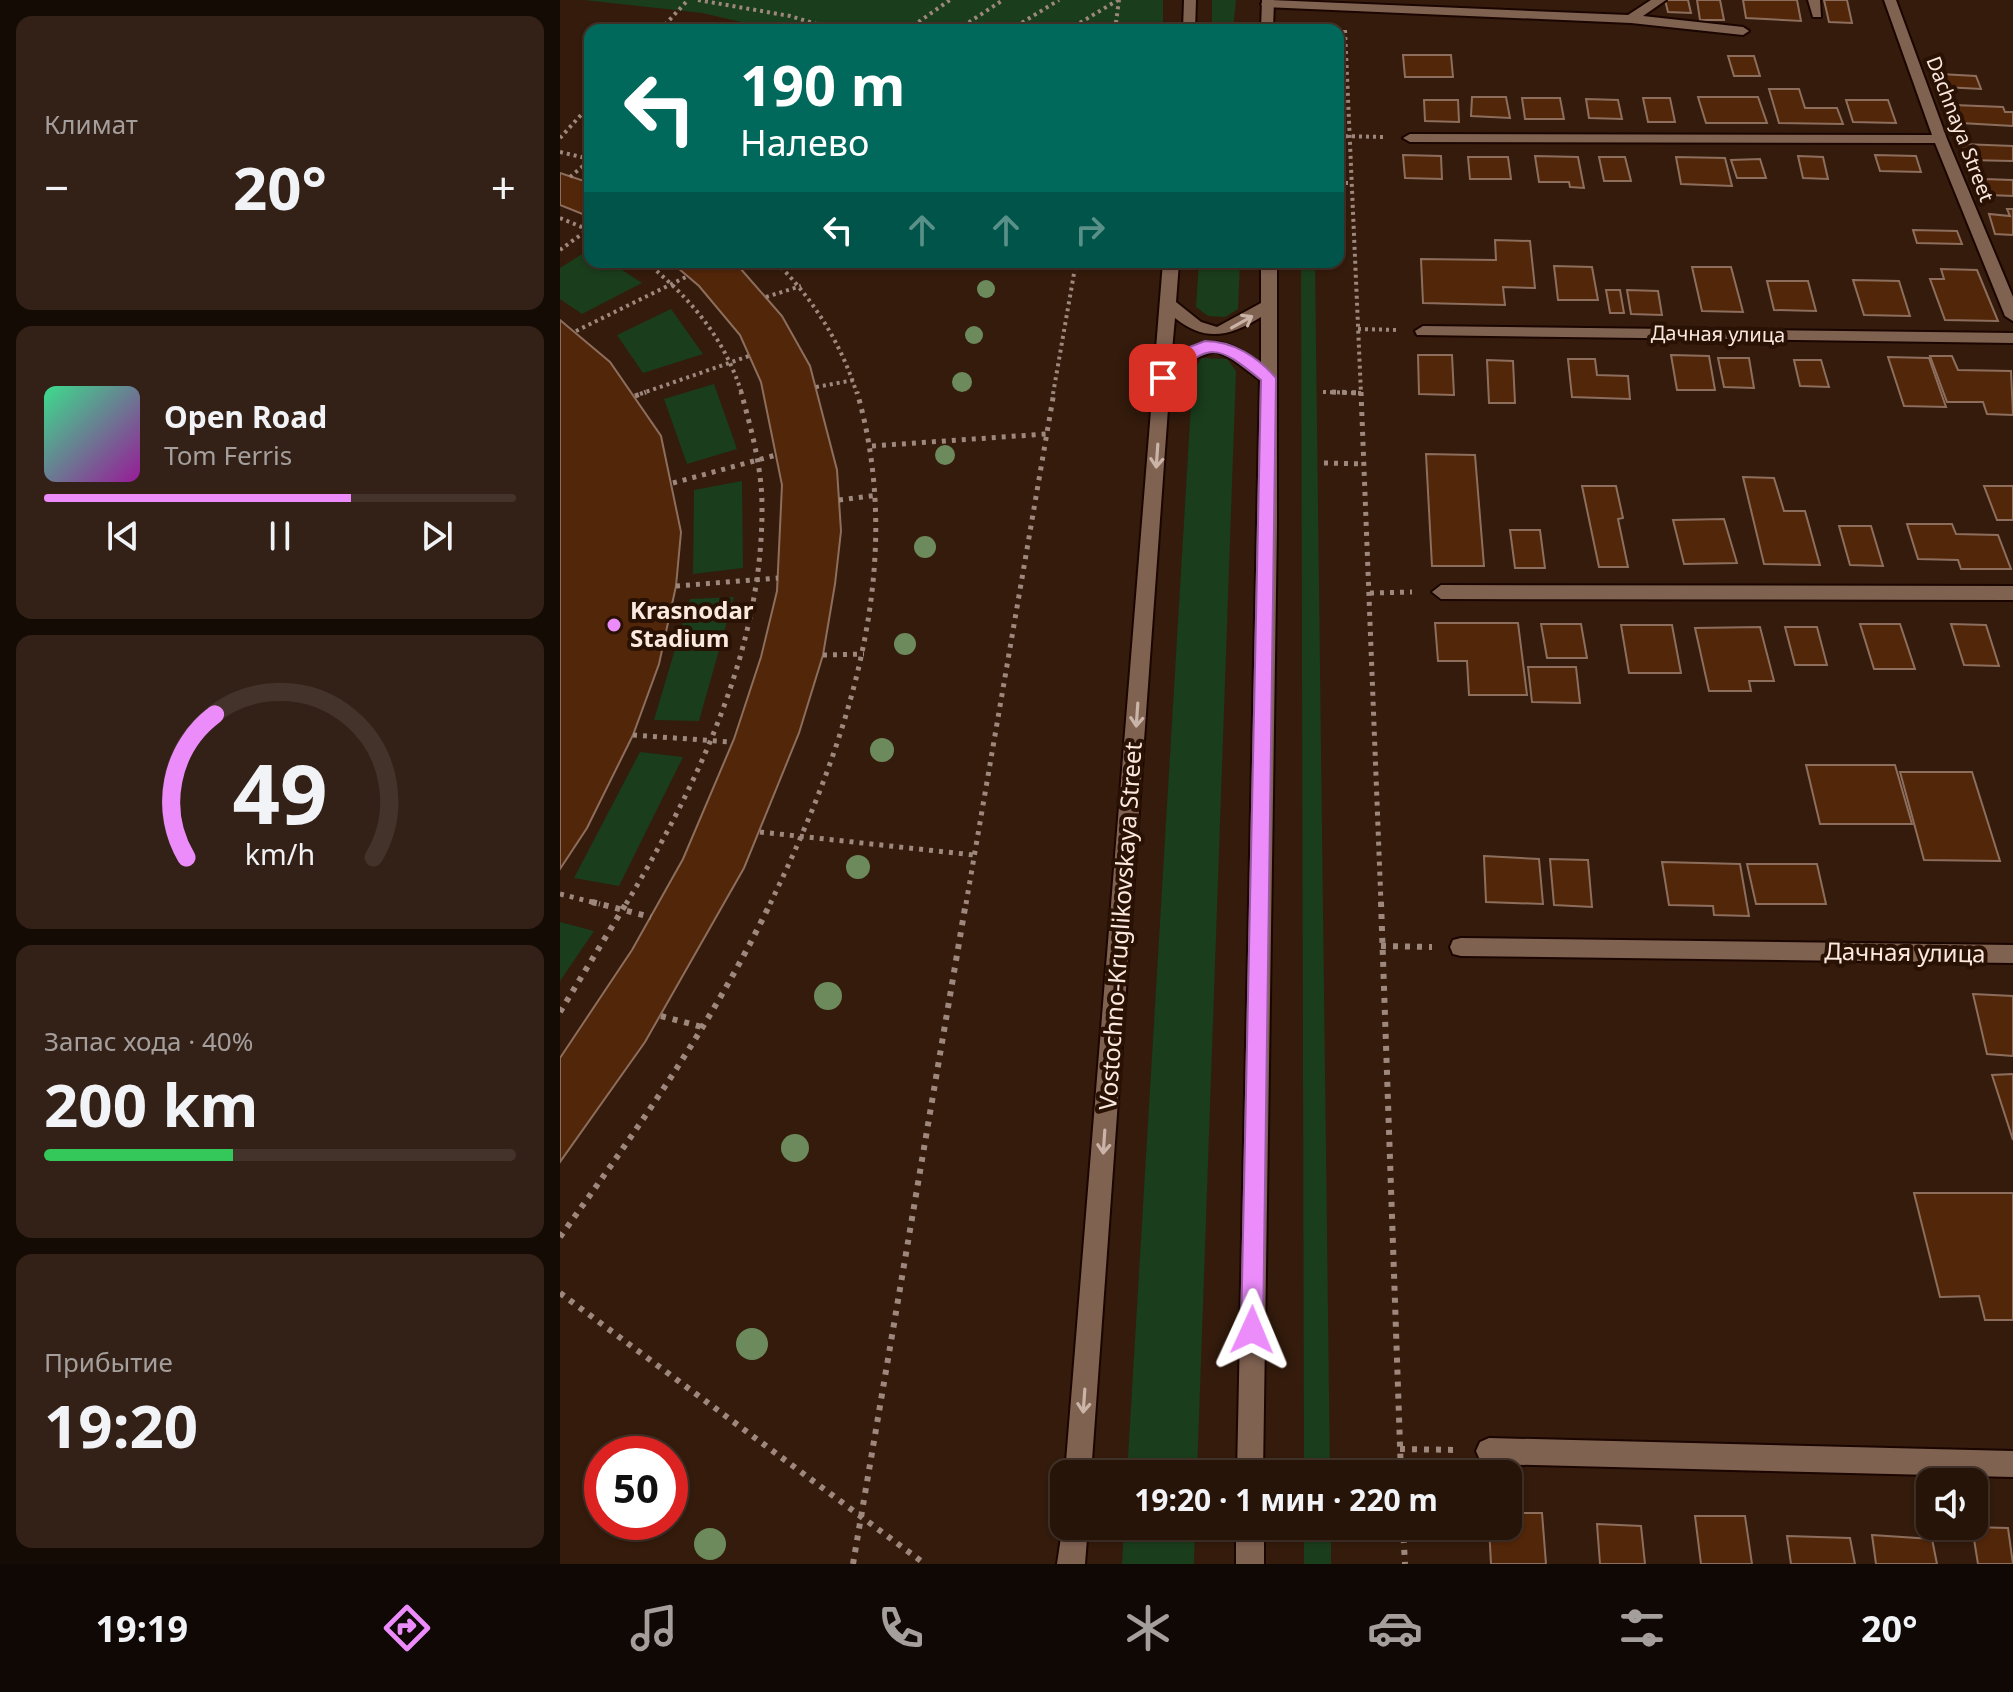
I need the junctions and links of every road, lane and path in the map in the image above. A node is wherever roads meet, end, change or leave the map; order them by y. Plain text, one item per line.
1 (688, 0) edge
2 (698, 0) edge
3 (726, 0) edge
4 (950, 0) edge
5 (1003, 0) edge
6 (1059, 0) edge
7 (1119, 0) edge
8 (1190, 0) edge
9 (1660, 0) edge
10 (1890, 0) edge
11 (1268, 2) edge
12 (722, 5) junction
13 (1345, 17) dead end
14 (1631, 19) junction
15 (666, 24) edge
16 (817, 24) edge
17 (916, 24) edge
18 (966, 24) edge
19 (1020, 24) edge
20 (1078, 24) edge
21 (1116, 24) edge
22 (1189, 24) edge
23 (1267, 24) edge
24 (1743, 31) dead end
25 (584, 112) edge
26 (1344, 137) edge
27 (1348, 137) junction
28 (560, 138) edge
29 (1410, 138) joint
30 (1940, 139) junction
31 (560, 152) edge
32 (584, 158) edge
33 (584, 164) edge
34 (570, 177) dead end
35 (1344, 183) edge
36 (1351, 183) junction
37 (560, 218) edge
38 (584, 227) edge
39 (584, 233) edge
40 (560, 250) edge
41 (653, 268) edge
42 (783, 268) edge
43 (1075, 268) edge
44 (1171, 268) edge
45 (1269, 268) edge
46 (688, 276) dead end
47 (671, 283) junction
48 (802, 285) junction
49 (766, 297) dead end
50 (1168, 304) junction
51 (1268, 306) junction
52 (2013, 316) edge
53 (1358, 329) junction
54 (576, 331) dead end
55 (1423, 331) joint
56 (2013, 338) edge
57 (749, 356) dead end
58 (731, 362) junction
59 (1163, 378) junction
60 (1268, 378) junction
61 (854, 380) junction
62 (816, 387) dead end
63 (1323, 392) dead end
64 (1361, 393) junction
65 (635, 396) dead end
66 (1046, 434) junction
67 (872, 446) junction
68 (776, 455) dead end
69 (756, 461) junction
70 (1324, 463) dead end
71 (1364, 464) junction
72 (673, 483) dead end
73 (878, 495) junction
74 (839, 500) dead end
75 (778, 578) dead end
76 (758, 579) junction
77 (676, 586) dead end
78 (1441, 592) joint
79 (1370, 593) junction
80 (2013, 593) edge
81 (864, 654) junction
82 (823, 655) dead end
83 (633, 735) dead end
84 (708, 741) junction
85 (731, 742) dead end
86 (760, 832) dead end
87 (802, 837) junction
88 (974, 855) junction
89 (560, 894) edge
90 (624, 911) junction
91 (651, 917) dead end
92 (1381, 946) junction
93 (1461, 947) joint
94 (2013, 954) edge
95 (560, 1012) edge
96 (661, 1016) dead end
97 (706, 1028) junction
98 (560, 1237) edge
99 (560, 1293) edge
100 (1400, 1449) junction
101 (1489, 1451) joint
102 (1079, 1460) edge
103 (1250, 1460) edge
104 (1400, 1460) edge
105 (2013, 1464) edge
106 (860, 1519) junction
107 (1073, 1540) edge
108 (1250, 1540) edge
109 (1404, 1540) edge
110 (853, 1564) edge
111 (925, 1564) edge
112 (1071, 1564) edge
113 (1250, 1564) edge
114 (1405, 1564) edge

1 - 15 path
2 - 12 path
3 - 12 path
4 - 17 path
5 - 18 path
6 - 19 path
7 - 20 path
7 - 21 path
8 - 22 street
9 - 14 street
10 - 30 street, Dachnaya Street
11 - 14 street
11 - 23 street
12 - 16 path
13 - 27 path
14 - 24 street
25 - 28 path
26 - 27 path
27 - 29 path
27 - 36 path
29 - 30 street
30 - 52 street, Dachnaya Street
31 - 32 path
33 - 34 path
35 - 36 path
36 - 53 path
37 - 38 path
39 - 40 path
41 - 47 path
42 - 48 path
43 - 66 path
44 - 50 street, Vostochno-Kruglikovskaya Street
45 - 51 street
46 - 47 path
47 - 54 path
47 - 58 path
48 - 49 path
48 - 61 path
50 -> 51 street
50 - 59 street, Vostochno-Kruglikovskaya Street
51 - 60 street
53 - 55 path
53 - 64 path
55 - 56 street, Дачная улица
57 - 58 path
58 - 65 path
58 - 69 path
59 - 60 street
59 -> 102 street, Vostochno-Kruglikovskaya Street
60 - 103 street
61 - 62 path
61 - 67 path
63 - 64 path
64 - 71 path
66 - 67 path
66 - 88 path
67 - 73 path
68 - 69 path
69 - 72 path
69 - 76 path
70 - 71 path
71 - 79 path
73 - 74 path
73 - 81 path
75 - 76 path
76 - 77 path
76 - 84 path
78 - 79 path
78 - 80 street
79 - 92 path
81 - 82 path
81 - 87 path
83 - 84 path
84 - 85 path
84 - 90 path
86 - 87 path
87 - 88 path
87 - 97 path
88 - 106 path
89 - 90 path
90 - 91 path
90 - 95 path
92 - 93 path
92 - 100 path
93 - 94 street, Дачная улица
96 - 97 path
97 - 98 path
99 - 106 path
100 - 101 path
100 - 104 path
101 - 105 street
106 - 110 path
106 - 111 path
107 - 112 street
108 - 113 street
109 - 114 path

